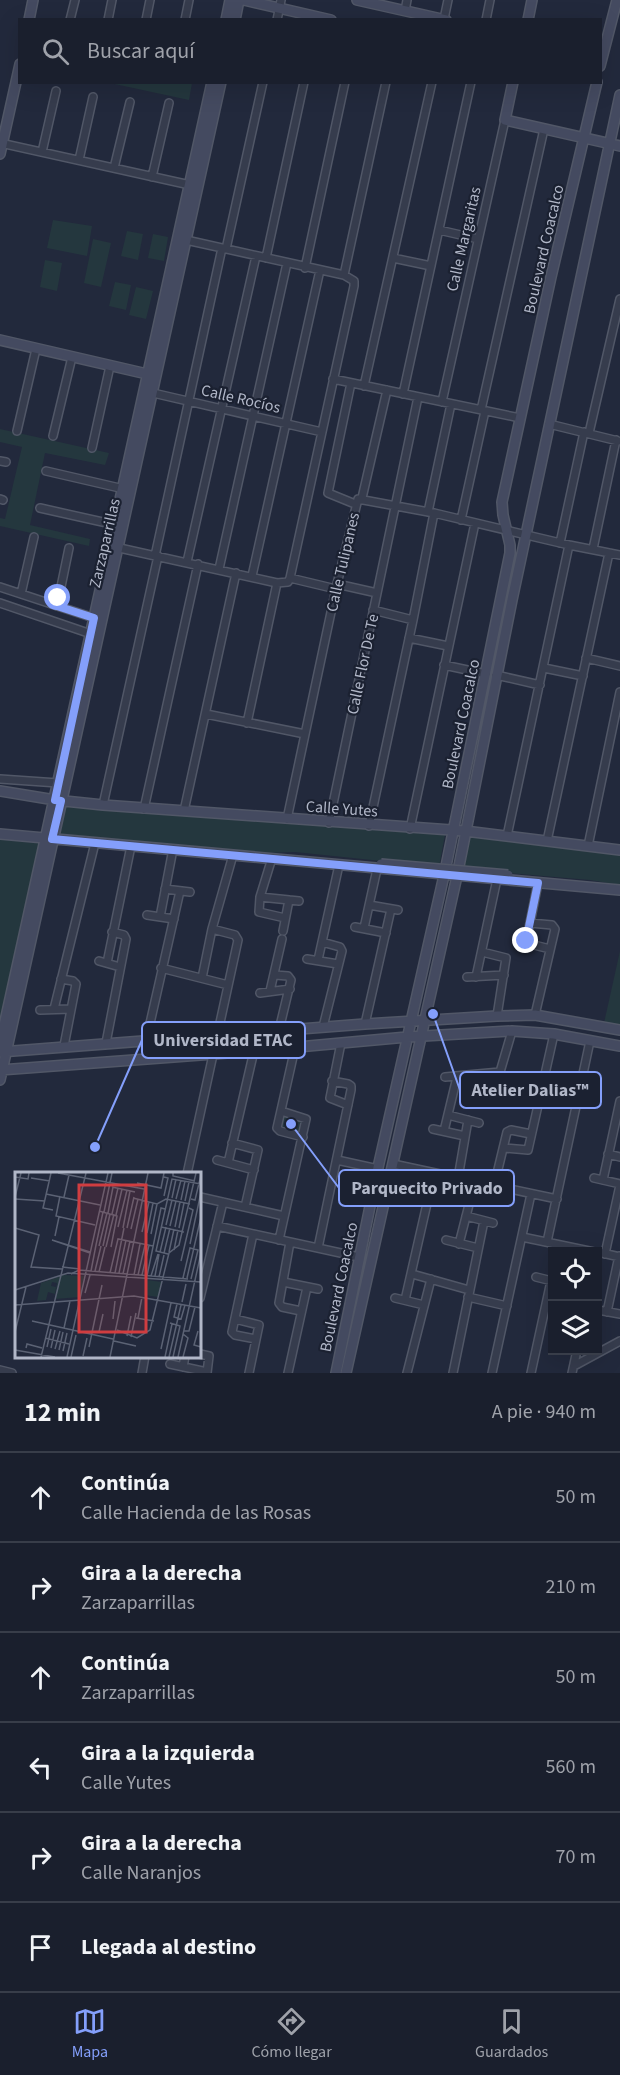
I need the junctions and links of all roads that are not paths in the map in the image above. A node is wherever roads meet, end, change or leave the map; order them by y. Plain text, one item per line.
1 (33, 0) edge
2 (75, 0) edge
3 (112, 0) edge
4 (150, 0) edge
5 (189, 0) edge
6 (230, 0) edge
7 (242, 0) edge
8 (407, 0) edge
9 (448, 0) edge
10 (490, 0) edge
11 (532, 0) edge
12 (616, 0) edge
13 (363, 1) edge
14 (280, 4) edge
15 (405, 11) junction
16 (29, 18) edge
17 (70, 18) edge
18 (108, 18) edge
19 (146, 18) edge
20 (185, 18) edge
21 (226, 18) edge
22 (236, 18) edge
23 (318, 18) edge
24 (440, 18) edge
25 (445, 18) edge
26 (486, 18) edge
27 (528, 18) edge
28 (610, 25) junction
29 (602, 36) edge
30 (602, 58) edge
31 (18, 72) edge
32 (212, 84) edge
33 (221, 84) edge
34 (263, 84) edge
35 (304, 84) edge
36 (345, 84) edge
37 (386, 84) edge
38 (432, 84) edge
39 (471, 84) edge
40 (513, 84) edge
41 (597, 84) edge
42 (56, 91) dead end
43 (620, 95) edge
44 (93, 97) dead end
45 (130, 102) dead end
46 (169, 103) dead end
47 (505, 120) junction
48 (544, 129) junction
49 (584, 138) junction
50 (1, 143) edge
51 (609, 144) junction
52 (620, 146) edge
53 (42, 152) junction
54 (0, 154) edge
55 (79, 160) junction
56 (114, 168) junction
57 (152, 177) junction
58 (190, 185) junction
59 (439, 230) junction
60 (478, 239) junction
61 (186, 240) junction
62 (224, 249) junction
63 (256, 256) junction
64 (266, 258) junction
65 (393, 258) junction
66 (287, 263) junction
67 (431, 266) junction
68 (305, 268) junction
69 (320, 270) junction
70 (344, 275) junction
71 (620, 299) edge
72 (0, 340) edge
73 (36, 349) junction
74 (72, 357) junction
75 (110, 366) junction
76 (147, 374) junction
77 (333, 379) junction
78 (351, 383) junction
79 (364, 386) junction
80 (387, 390) junction
81 (153, 393) junction
82 (403, 394) junction
83 (418, 397) junction
84 (189, 402) junction
85 (442, 402) junction
86 (451, 404) junction
87 (221, 409) junction
88 (483, 410) junction
89 (254, 417) junction
90 (520, 418) junction
91 (286, 424) junction
92 (549, 424) junction
93 (17, 431) dead end
94 (322, 432) junction
95 (587, 433) junction
96 (52, 436) dead end
97 (618, 441) edge
98 (92, 448) dead end
99 (46, 471) dead end
100 (124, 489) junction
101 (362, 498) junction
102 (355, 504) junction
103 (395, 506) junction
104 (40, 508) dead end
105 (431, 513) junction
106 (461, 520) junction
107 (475, 523) junction
108 (116, 525) junction
109 (506, 531) junction
110 (527, 535) junction
111 (34, 537) dead end
112 (560, 543) junction
113 (569, 545) junction
114 (115, 547) junction
115 (69, 548) dead end
116 (593, 549) junction
117 (609, 553) junction
118 (620, 555) edge
119 (156, 556) junction
120 (187, 562) junction
121 (198, 564) junction
122 (219, 569) junction
123 (236, 573) junction
124 (252, 576) junction
125 (290, 578) junction
126 (277, 583) junction
127 (336, 586) junction
128 (0, 587) edge
129 (377, 593) junction
130 (21, 594) junction
131 (0, 603) edge
132 (57, 606) junction
133 (373, 610) junction
134 (98, 619) junction
135 (413, 620) junction
136 (94, 635) junction
137 (409, 638) junction
138 (448, 646) junction
139 (586, 658) junction
140 (444, 665) junction
141 (620, 666) edge
142 (544, 668) junction
143 (486, 674) junction
144 (496, 675) junction
145 (583, 676) junction
146 (540, 685) junction
147 (620, 692) edge
148 (206, 714) junction
149 (247, 723) junction
150 (305, 734) junction
151 (0, 779) edge
152 (58, 783) junction
153 (0, 791) edge
154 (58, 801) junction
155 (103, 805) junction
156 (144, 809) junction
157 (184, 812) junction
158 (287, 819) junction
159 (329, 823) junction
160 (369, 826) junction
161 (410, 829) junction
162 (453, 831) junction
163 (465, 831) junction
164 (0, 834) edge
165 (507, 836) junction
166 (49, 838) junction
167 (547, 841) junction
168 (95, 843) junction
169 (131, 846) junction
170 (588, 846) junction
171 (173, 849) junction
172 (620, 850) edge
173 (233, 855) junction
174 (274, 858) junction
175 (339, 865) junction
176 (379, 866) junction
177 (444, 875) junction
178 (457, 876) junction
179 (497, 879) junction
180 (538, 883) junction
181 (165, 889) junction
182 (617, 889) edge
183 (180, 891) junction
184 (190, 892) dead end
185 (261, 897) junction
186 (289, 900) junction
187 (299, 902) dead end
188 (369, 905) junction
189 (147, 915) dead end
190 (160, 917) junction
191 (285, 918) junction
192 (174, 920) junction
193 (530, 923) junction
194 (355, 927) dead end
195 (364, 928) junction
196 (212, 929) junction
197 (112, 932) junction
198 (386, 933) junction
199 (322, 942) junction
200 (550, 949) junction
201 (482, 952) junction
202 (307, 959) dead end
203 (318, 960) junction
204 (338, 964) junction
205 (120, 967) junction
206 (161, 968) junction
207 (275, 975) junction
208 (504, 975) junction
209 (467, 977) dead end
210 (476, 977) junction
211 (202, 978) junction
212 (61, 980) junction
213 (228, 985) junction
214 (290, 989) junction
215 (270, 991) junction
216 (260, 993) dead end
217 (71, 1009) junction
218 (40, 1010) dead end
219 (54, 1010) junction
220 (536, 1015) junction
221 (497, 1017) junction
222 (411, 1021) junction
223 (424, 1021) junction
224 (365, 1024) junction
225 (323, 1027) junction
226 (279, 1030) junction
227 (620, 1030) edge
228 (512, 1031) junction
229 (554, 1034) junction
230 (217, 1036) junction
231 (422, 1037) junction
232 (407, 1038) junction
233 (146, 1041) junction
234 (590, 1041) junction
235 (106, 1043) junction
236 (341, 1043) junction
237 (64, 1046) junction
238 (620, 1046) edge
239 (295, 1047) junction
240 (2, 1049) edge
241 (254, 1051) junction
242 (213, 1054) junction
243 (1, 1070) edge
244 (445, 1077) dead end
245 (457, 1077) junction
246 (0, 1080) edge
247 (332, 1081) junction
248 (620, 1101) edge
249 (348, 1105) junction
250 (281, 1111) junction
251 (448, 1115) junction
252 (468, 1120) junction
253 (479, 1122) dead end
254 (433, 1129) dead end
255 (444, 1131) junction
256 (531, 1134) junction
257 (465, 1136) junction
258 (303, 1137) junction
259 (232, 1143) junction
260 (504, 1148) junction
261 (608, 1154) junction
262 (620, 1157) edge
263 (217, 1160) dead end
264 (337, 1160) junction
265 (228, 1163) junction
266 (393, 1164) junction
267 (378, 1169) junction
268 (254, 1170) junction
269 (187, 1172) edge
270 (434, 1173) junction
271 (458, 1178) junction
272 (594, 1178) dead end
273 (603, 1180) junction
274 (475, 1182) junction
275 (620, 1184) edge
276 (494, 1186) junction
277 (531, 1194) junction
278 (201, 1197) edge
279 (557, 1199) junction
280 (223, 1202) junction
281 (244, 1207) junction
282 (284, 1216) junction
283 (466, 1216) junction
284 (484, 1221) junction
285 (492, 1223) dead end
286 (217, 1226) junction
287 (253, 1234) junction
288 (522, 1237) junction
289 (279, 1240) junction
290 (446, 1240) dead end
291 (290, 1242) junction
292 (547, 1242) junction
293 (459, 1244) junction
294 (567, 1247) edge
295 (601, 1247) edge
296 (318, 1248) junction
297 (478, 1248) junction
298 (602, 1253) edge
299 (359, 1257) junction
300 (619, 1257) edge
301 (412, 1274) junction
302 (536, 1277) dead end
303 (431, 1279) junction
304 (548, 1280) edge
305 (283, 1282) junction
306 (307, 1287) junction
307 (318, 1289) dead end
308 (469, 1293) junction
309 (611, 1293) junction
310 (201, 1294) edge
311 (620, 1294) edge
312 (395, 1298) dead end
313 (405, 1300) junction
314 (550, 1301) edge
315 (424, 1305) junction
316 (507, 1306) junction
317 (301, 1311) junction
318 (602, 1311) edge
319 (607, 1312) junction
320 (620, 1314) edge
321 (235, 1319) junction
322 (256, 1339) junction
323 (620, 1341) edge
324 (602, 1347) edge
325 (606, 1348) junction
326 (201, 1354) edge
327 (351, 1354) junction
328 (146, 1358) edge
329 (185, 1358) edge
330 (170, 1364) dead end
331 (183, 1367) junction
332 (573, 1369) edge
333 (0, 1370) edge
334 (12, 1373) edge
335 (142, 1373) edge
336 (207, 1373) edge
337 (249, 1373) edge
338 (288, 1373) edge
339 (336, 1373) edge
340 (346, 1373) edge
341 (356, 1373) edge
342 (407, 1373) edge
343 (453, 1373) edge
344 (492, 1373) edge
345 (531, 1373) edge

1 - 16 main road
2 - 17 street
3 - 18 street
4 - 19 street
5 - 20 street
6 - 21 main road
7 - 14 main road
7 - 22 main road
8 - 15 street
9 - 25 street
10 - 26 street
11 - 27 main road
12 - 28 main road
13 - 15 main road
14 - 23 main road
15 - 24 main road
28 - 29 street
28 - 30 main road
31 - 50 main road
32 - 58 main road, Zarzaparrillas
33 - 61 main road, Zarzaparrillas
34 - 62 street
35 - 64 street
36 - 68 street
37 - 70 street
38 - 65 street
39 - 59 street
40 - 47 main road, Calle Margaritas
41 - 49 main road, Boulevard Coacalco
42 - 53 street
43 - 51 main road, Boulevard Coacalco
44 - 55 street
45 - 56 street
46 - 57 street
47 - 48 main road
47 - 60 street, Calle Margaritas
48 - 49 main road
48 - 88 street
49 - 51 main road
49 - 90 main road, Boulevard Coacalco
50 - 53 street
50 - 54 main road
51 - 52 main road
51 - 92 main road, Boulevard Coacalco
53 - 55 street
55 - 56 street
56 - 57 street
57 - 58 street
58 - 76 main road, Zarzaparrillas
59 - 60 street
59 - 67 street
60 - 85 street, Calle Margaritas
61 - 62 street
61 - 81 main road, Zarzaparrillas
62 - 63 street
62 - 84 street
63 - 64 street
63 - 87 street
64 - 66 street
65 - 67 street
65 - 79 street
66 - 68 street
66 - 89 street
67 - 82 street
68 - 69 street
69 - 70 street
69 - 91 street
70 - 77 street
71 - 95 street
72 - 73 main road
73 - 74 main road
73 - 93 street
74 - 75 main road
74 - 96 street
75 - 76 main road
75 - 98 street
76 - 100 main road, Zarzaparrillas
77 - 78 street
77 - 94 street
78 - 79 street
78 - 102 street
79 - 80 street
80 - 82 street
80 - 101 street
81 - 84 street, Calle Rocíos
81 - 114 main road, Zarzaparrillas
82 - 83 street
83 - 85 street
83 - 103 street, Calle Flor De Te
84 - 87 street, Calle Rocíos
84 - 119 street
85 - 86 street
86 - 88 street
86 - 105 street
87 - 89 street, Calle Rocíos
87 - 120 street
88 - 90 street
88 - 106 street
89 - 91 street, Calle Rocíos
89 - 122 street
90 - 109 main road, Boulevard Coacalco
91 - 94 street, Calle Rocíos
91 - 124 street
92 - 95 street
92 - 110 main road, Boulevard Coacalco
94 - 125 street
95 - 97 street
95 - 112 street
97 - 116 street
99 - 100 street
100 - 108 main road, Zarzaparrillas
101 - 102 street, Calle Tulipanes
101 - 103 street, Calle Tulipanes
102 - 127 street, Calle Tulipanes
103 - 105 street, Calle Tulipanes
103 - 129 street, Calle Flor De Te
104 - 108 street
105 - 106 street, Calle Tulipanes
105 - 135 street
106 - 107 street, Calle Tulipanes
107 - 109 street, Calle Tulipanes
107 - 138 street
108 - 114 main road, Zarzaparrillas
109 - 110 street, Calle Tulipanes
109 - 143 main road, Boulevard Coacalco
110 - 112 street, Calle Tulipanes
110 - 144 main road, Boulevard Coacalco
111 - 130 street
112 - 113 street, Calle Tulipanes
113 - 116 street, Calle Tulipanes
113 - 142 street
114 - 119 street
114 - 134 main road, Zarzaparrillas
115 - 132 street
116 - 117 street, Calle Tulipanes
117 - 118 street, Calle Tulipanes
117 - 139 street
119 - 120 street
119 - 155 street
120 - 121 street
121 - 122 street
121 - 156 street
122 - 123 street
123 - 124 street
123 - 148 street
124 - 126 street
125 - 126 street
125 - 127 street
126 - 149 street
127 - 129 street
127 - 150 street, Calle Tulipanes
128 - 130 street
129 - 133 street, Calle Flor De Te
130 - 132 street
131 - 136 street
132 - 134 street
133 - 135 street
133 - 159 street, Calle Flor De Te
134 - 136 main road, Zarzaparrillas
135 - 137 street
136 - 152 main road, Zarzaparrillas
136 - 154 main road, Zarzaparrillas
137 - 138 street
137 - 160 street
138 - 140 street
139 - 141 street
139 - 145 street
140 - 143 street
140 - 161 street
142 - 145 street
142 - 146 street
143 - 162 main road, Boulevard Coacalco
144 - 146 street
144 - 163 main road, Boulevard Coacalco
145 - 167 street
146 - 165 street
147 - 170 street
148 - 149 street
148 - 157 street
149 - 150 street
150 - 158 street, Calle Tulipanes
151 - 152 street
152 - 154 main road, Zarzaparrillas
153 - 154 main road, Calle Yutes
154 - 155 main road, Calle Yutes
154 - 166 main road, Zarzaparrillas
155 - 156 main road, Calle Yutes
156 - 157 main road, Calle Yutes
157 - 158 main road, Calle Yutes
158 - 159 main road, Calle Yutes
159 - 160 main road, Calle Yutes
160 - 161 main road, Calle Yutes
161 - 162 main road, Calle Yutes
162 - 163 main road, Calle Yutes
162 - 177 main road, Boulevard Coacalco
163 - 165 main road, Calle Yutes
163 - 178 main road, Boulevard Coacalco
164 - 166 main road
165 - 167 main road, Calle Yutes
166 - 168 main road
166 - 240 main road, Zarzaparrillas
167 - 170 main road, Calle Yutes
168 - 169 main road
168 - 212 street
169 - 171 main road
169 - 197 street
170 - 172 main road, Calle Yutes
171 - 173 main road
171 - 181 street
173 - 174 main road
173 - 196 street
174 - 175 main road
174 - 176 main road
174 - 185 street
175 - 176 main road
175 - 199 street
176 - 177 main road
176 - 182 main road, bridge
176 - 188 street
177 - 178 main road
177 - 222 main road, Boulevard Coacalco
178 - 179 main road
178 - 223 main road, Boulevard Coacalco
179 - 180 main road
179 - 201 street
180 - 182 main road
180 - 193 street
181 - 183 street
181 - 190 street
183 - 184 street
183 - 192 street
185 - 186 street
185 - 191 street
186 - 187 street
186 - 191 street
188 - 195 street
188 - 198 street
189 - 190 street
190 - 192 street
191 - 207 street
192 - 206 street
193 - 200 street
193 - 200 street
194 - 195 street
195 - 198 street
196 - 211 street
196 - 213 street
197 - 205 street
197 - 205 street
198 - 224 street
199 - 203 street
199 - 204 street
200 - 220 street
201 - 208 street
201 - 210 street
202 - 203 street
203 - 204 street
204 - 225 street
205 - 235 street
206 - 211 street
206 - 233 street
207 - 214 street
207 - 215 street
208 - 210 street
208 - 221 street
209 - 210 street
211 - 213 street
212 - 217 street
212 - 219 street
213 - 230 street
214 - 215 street
214 - 226 street
215 - 216 street
217 - 219 street
217 - 237 street
218 - 219 street
220 - 221 main road
220 - 227 main road
221 - 223 main road
222 - 223 main road
222 - 224 main road
222 - 232 main road, Boulevard Coacalco
223 - 231 main road, Boulevard Coacalco
224 - 225 main road
225 - 226 main road
226 - 230 main road
228 - 229 main road
228 - 231 main road
228 - 245 street
229 - 234 main road
229 - 256 street
230 - 233 main road
230 - 242 street
231 - 232 main road
231 - 266 main road, Boulevard Coacalco
232 - 236 main road
232 - 267 main road, Boulevard Coacalco
233 - 235 main road
234 - 238 main road
234 - 279 street
235 - 237 main road
236 - 239 main road
236 - 247 street
237 - 240 main road
239 - 241 main road
239 - 250 street
240 - 243 main road, Zarzaparrillas
241 - 242 main road
241 - 259 street
242 - 243 main road
242 - 269 street
243 - 246 main road, Zarzaparrillas
244 - 245 street
245 - 251 street
247 - 249 street
247 - 249 street
248 - 261 street
249 - 264 street
250 - 258 street
250 - 258 street
251 - 252 street
251 - 255 street
252 - 253 street
252 - 257 street
254 - 255 street
255 - 257 street
256 - 260 street
256 - 260 street
257 - 271 street
258 - 282 street
259 - 265 street
259 - 268 street
260 - 276 street
261 - 262 street
261 - 273 street
263 - 265 street
264 - 267 street
264 - 296 street
265 - 268 street
266 - 270 street
266 - 327 main road, Boulevard Coacalco
267 - 299 main road, Boulevard Coacalco
268 - 281 street
270 - 271 street
270 - 301 street
271 - 274 street
272 - 273 street
273 - 275 street
274 - 276 street
274 - 283 street
275 - 295 street
276 - 277 street
277 - 279 street
277 - 288 street
278 - 280 street
279 - 292 street
280 - 281 street
280 - 286 street
281 - 282 street
282 - 289 street
283 - 284 street
283 - 293 street
284 - 285 street
284 - 297 street
286 - 287 street
286 - 310 street
287 - 289 street
287 - 321 street
288 - 292 street
288 - 316 street
289 - 291 street
290 - 293 street
291 - 296 street
291 - 305 street
292 - 294 street
293 - 297 street
296 - 299 street
297 - 308 street
298 - 300 street
299 - 339 main road, Boulevard Coacalco
300 - 309 street
301 - 303 street
301 - 313 street
302 - 304 street
303 - 308 street
303 - 315 street
305 - 306 street
305 - 317 street
306 - 307 street
306 - 317 street
308 - 316 street
308 - 343 street
309 - 311 street
309 - 319 street
312 - 313 street
313 - 315 street
314 - 345 street
315 - 342 street
316 - 344 street
317 - 338 street
318 - 319 street
319 - 320 street
321 - 322 street
321 - 322 street
322 - 337 street
323 - 325 street
324 - 325 street
325 - 332 street
326 - 336 street
327 - 340 main road, Boulevard Coacalco
327 - 341 main road
328 - 335 street
329 - 331 street
330 - 331 street
331 - 336 street
333 - 334 street

